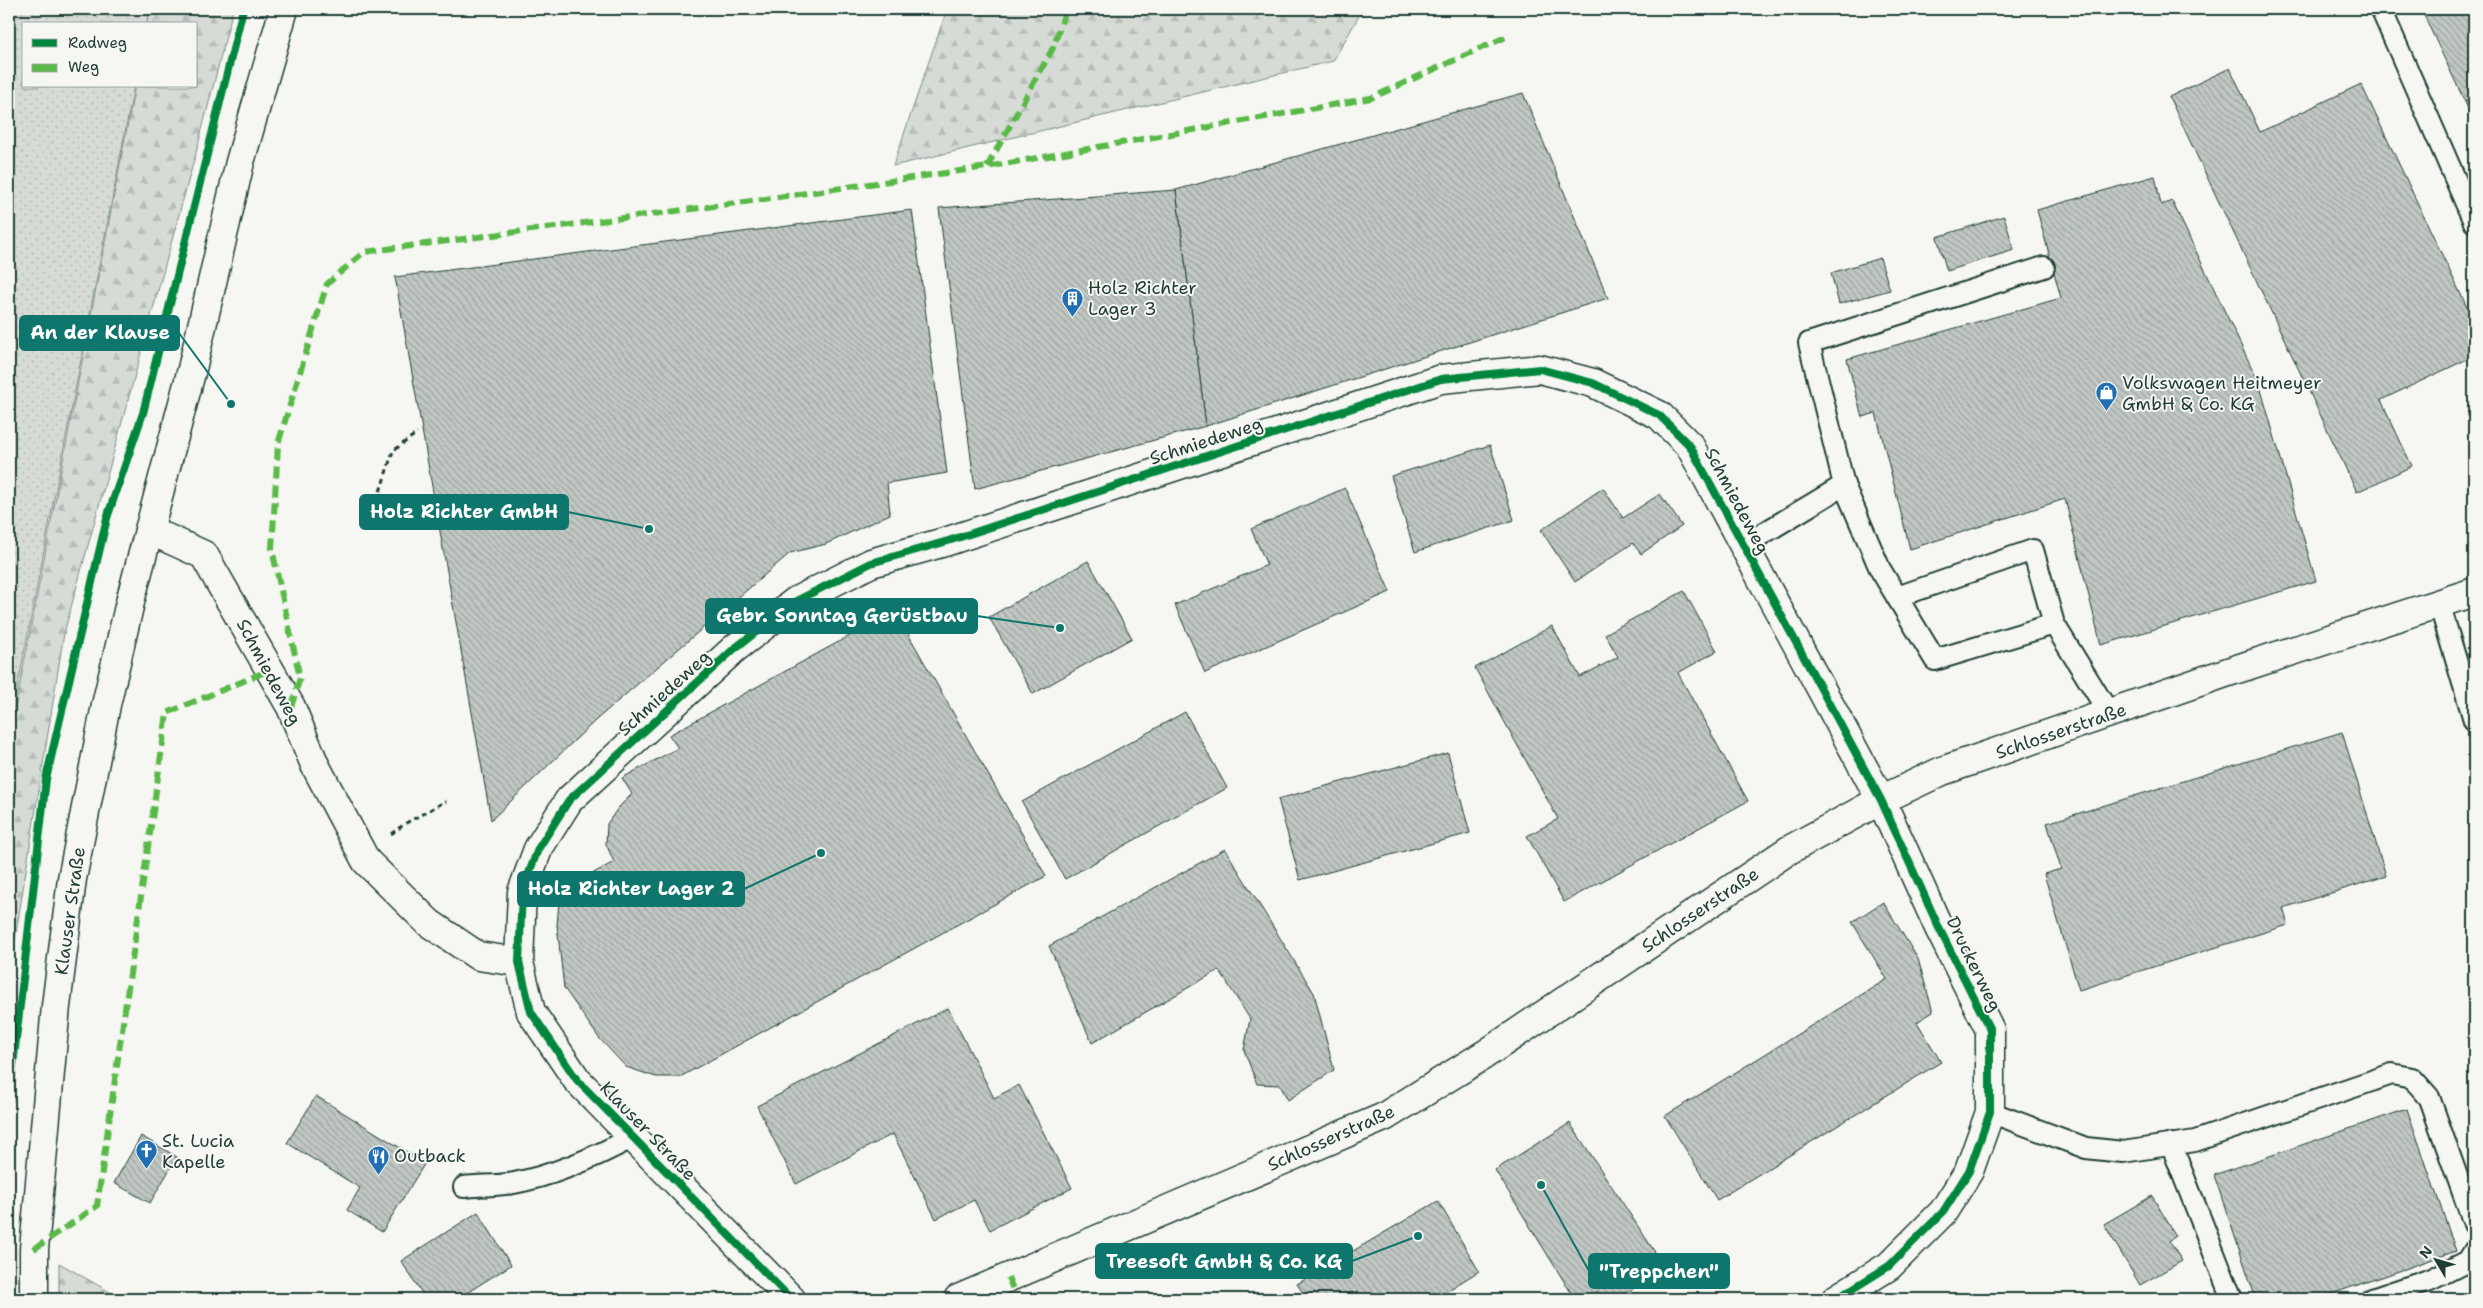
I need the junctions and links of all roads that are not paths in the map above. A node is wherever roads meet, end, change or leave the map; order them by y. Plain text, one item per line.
1 (284, 9) edge
2 (2381, 9) edge
3 (2474, 222) edge
4 (2044, 266) dead end
5 (1844, 485) junction
6 (149, 530) junction
7 (1744, 545) junction
8 (2474, 592) edge
9 (1897, 597) junction
10 (2439, 603) junction
11 (2054, 624) junction
12 (2110, 715) junction
13 (2474, 720) edge
14 (1881, 800) junction
15 (519, 962) junction
16 (1990, 1112) junction
17 (633, 1137) junction
18 (2171, 1144) junction
19 (464, 1186) dead end
20 (2474, 1224) edge
21 (2474, 1251) edge
22 (34, 1299) edge
23 (792, 1299) edge
24 (958, 1299) edge
25 (1836, 1299) edge
26 (2232, 1299) edge
27 (2372, 1299) edge

1 - 6 street, Klauser Straße
2 - 3 lane
4 - 5 lane
5 - 7 lane
5 - 9 lane
6 - 15 street, Schmiedeweg
6 - 22 street, Klauser Straße
7 - 14 street, Schmiedeweg
7 - 15 street, Schmiedeweg
8 - 10 street, Schlosserstraße
9 - 11 lane
9 - 11 lane
10 - 12 street, Schlosserstraße
10 - 13 lane
11 - 12 lane
12 - 14 street, Schlosserstraße
14 - 16 street, Druckerweg
14 - 24 street, Schlosserstraße
15 - 17 street, Klauser Straße
16 - 18 lane
16 - 25 street, Druckerweg
17 - 19 lane
17 - 23 street, Klauser Straße
18 - 20 lane
18 - 26 lane
21 - 27 lane

